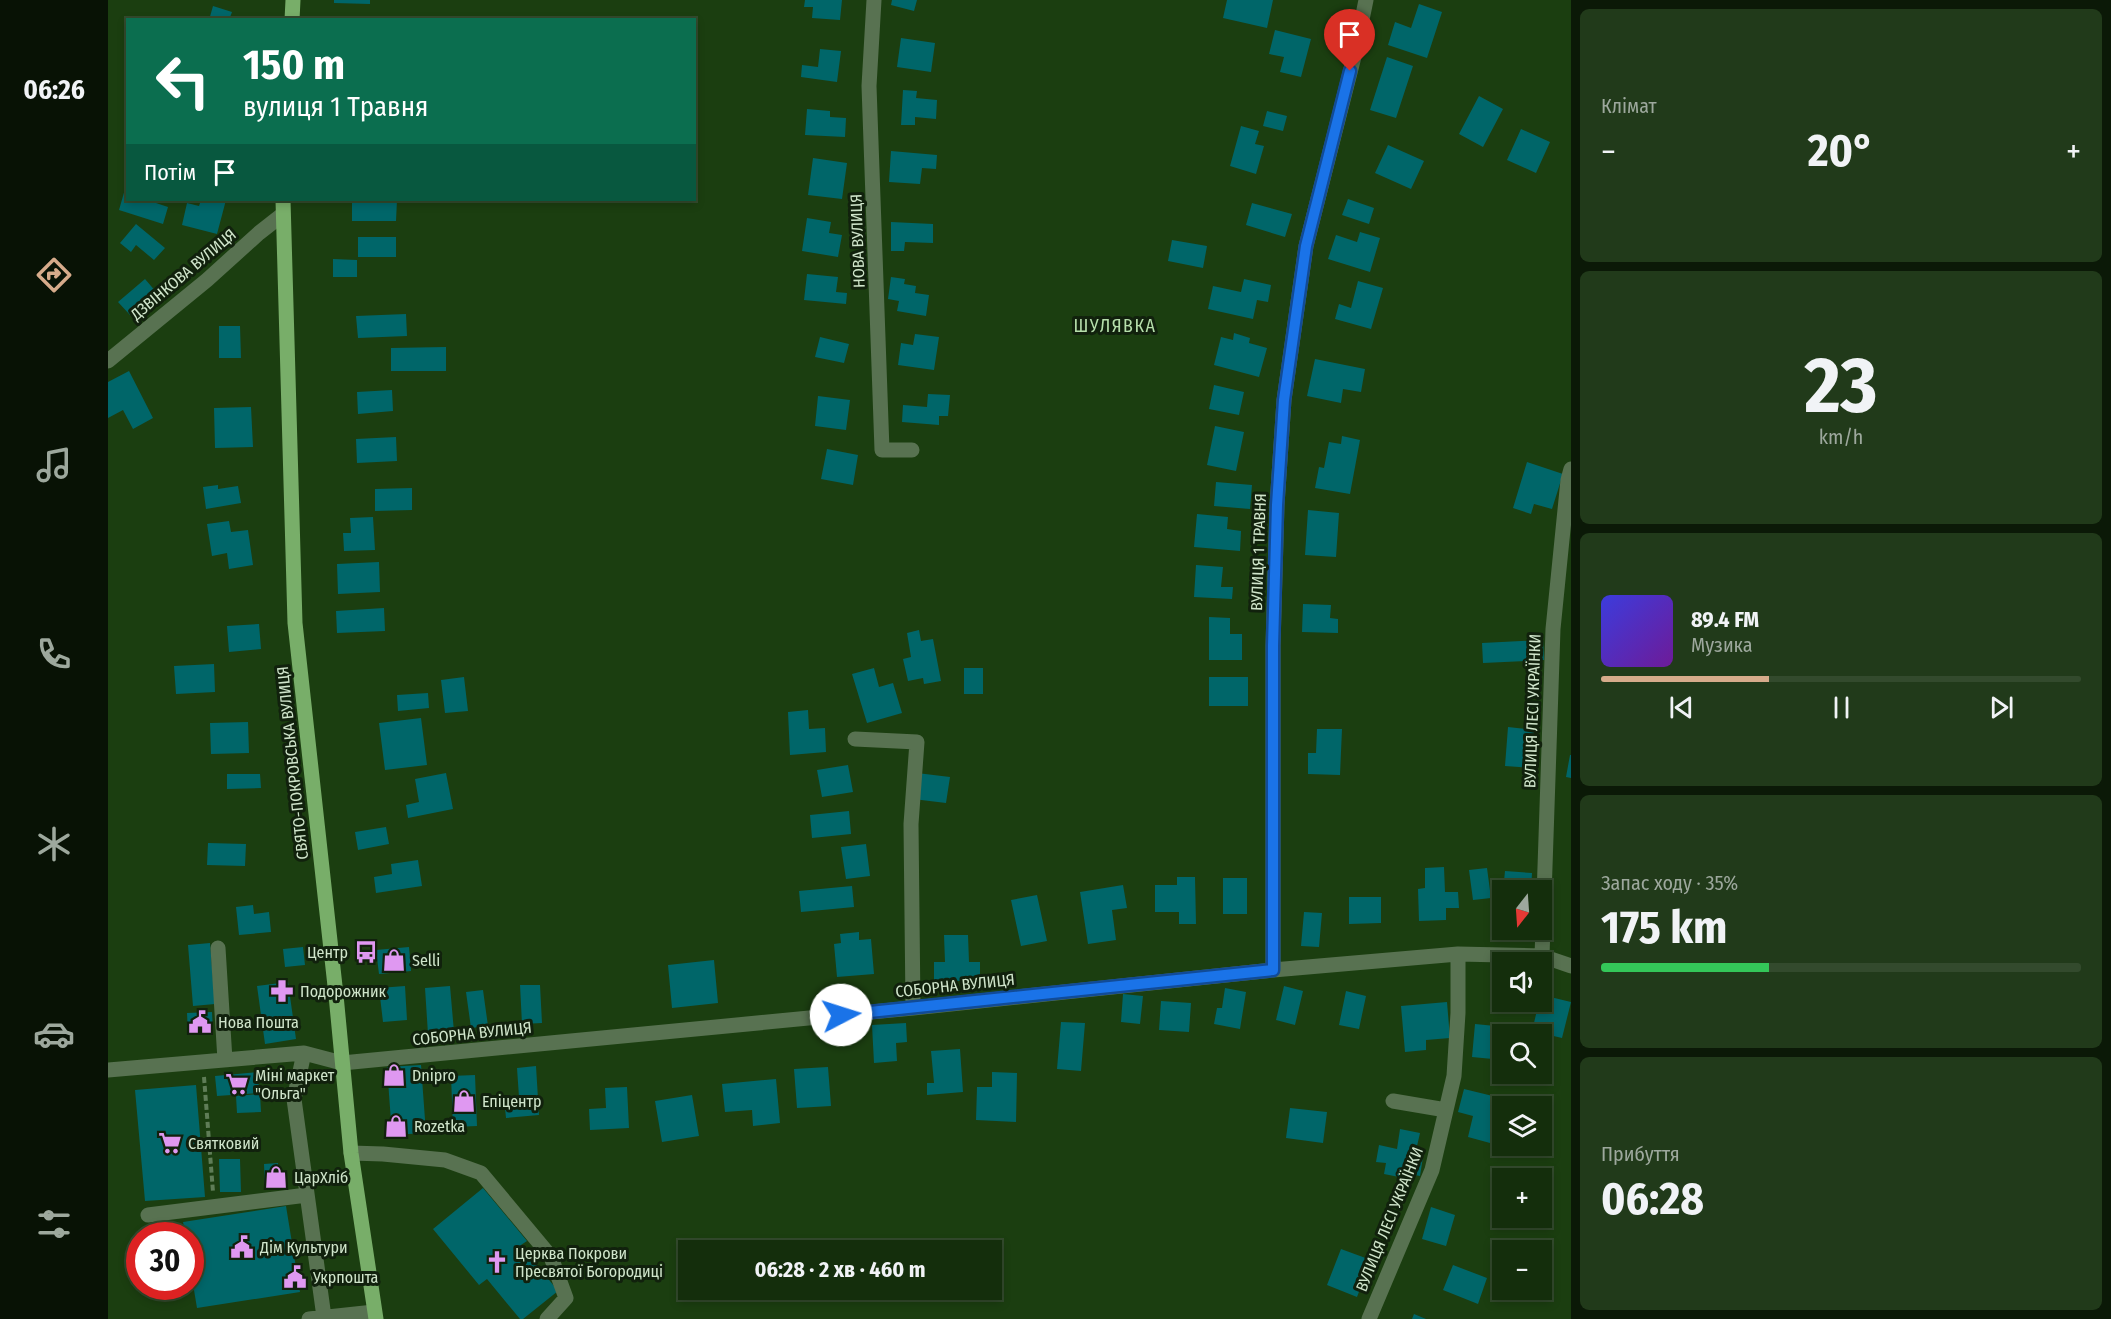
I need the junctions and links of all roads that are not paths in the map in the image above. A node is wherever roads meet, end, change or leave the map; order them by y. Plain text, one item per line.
1 (293, 0) edge
2 (874, 0) edge
3 (1366, 0) edge
4 (292, 18) edge
5 (283, 207) edge
6 (108, 361) edge
7 (912, 450) dead end
8 (1571, 469) edge
9 (855, 739) dead end
10 (218, 948) dead end
11 (1542, 952) edge
12 (1458, 954) junction
13 (1492, 955) edge
14 (1552, 959) edge
15 (1571, 966) edge
16 (1273, 970) junction
17 (913, 1008) junction
18 (304, 1053) junction
19 (225, 1060) junction
20 (342, 1063) junction
21 (108, 1070) edge
22 (1393, 1101) dead end
23 (1446, 1110) junction
24 (351, 1153) junction
25 (307, 1195) junction
26 (148, 1215) dead end
27 (375, 1315) edge
28 (316, 1318) edge
29 (547, 1319) edge
30 (1369, 1319) edge

1 - 4 main road
2 - 7 street, НОВА ВУЛИЦЯ
3 - 16 street, ВУЛИЦЯ 1 ТРАВНЯ
5 - 6 street, ДЗВІНКОВА ВУЛИЦЯ
5 - 20 main road, СВЯТО-ПОКРОВСЬКА ВУЛИЦЯ
8 - 11 street, ВУЛИЦЯ ЛЕСІ УКРАЇНКИ
9 - 17 street
10 - 19 street
12 - 13 street, СОБОРНА ВУЛИЦЯ
12 - 16 street, СОБОРНА ВУЛИЦЯ
12 - 23 street, ВУЛИЦЯ ЛЕСІ УКРАЇНКИ
14 - 15 street, СОБОРНА ВУЛИЦЯ
16 - 17 street, СОБОРНА ВУЛИЦЯ
17 - 20 street, СОБОРНА ВУЛИЦЯ
18 - 19 street
18 - 20 street
18 - 25 street
19 - 21 street
20 - 24 main road, СВЯТО-ПОКРОВСЬКА ВУЛИЦЯ
22 - 23 street
23 - 30 street, ВУЛИЦЯ ЛЕСІ УКРАЇНКИ
24 - 27 main road, СВЯТО-ПОКРОВСЬКА ВУЛИЦЯ
24 - 29 street
25 - 26 street
25 - 28 street
27 - 28 street

